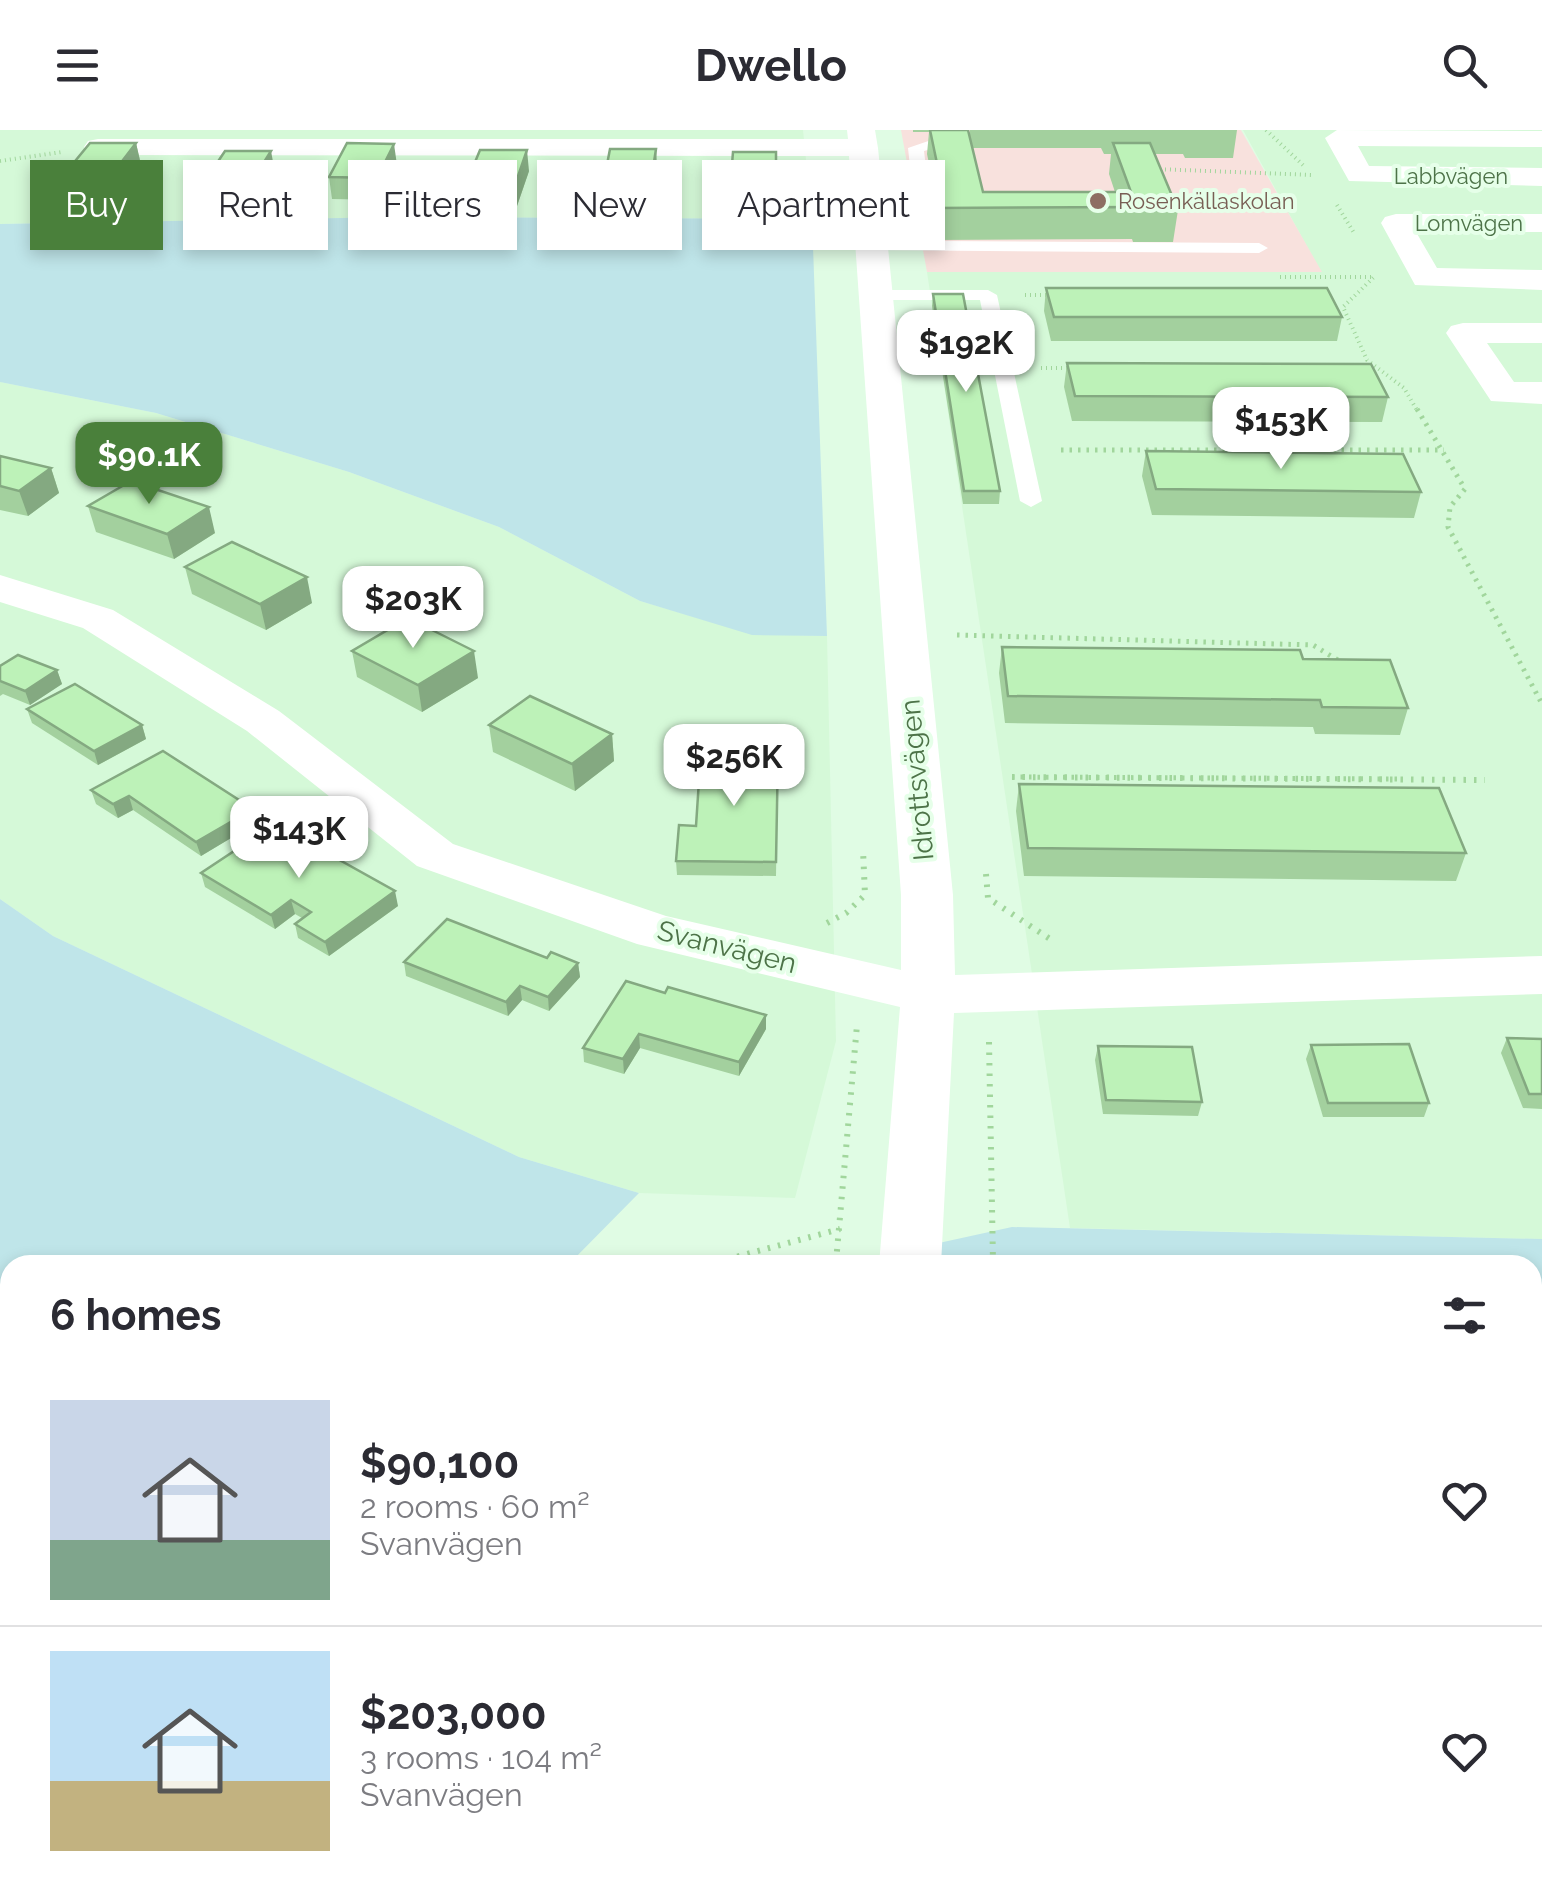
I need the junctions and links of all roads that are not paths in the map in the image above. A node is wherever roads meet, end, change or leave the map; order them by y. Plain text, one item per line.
1 (862, 139) edge
2 (1542, 139) edge
3 (940, 142) edge
4 (98, 146) edge
5 (917, 160) edge
6 (1542, 176) edge
7 (1542, 223) edge
8 (945, 246) edge
9 (1258, 248) dead end
10 (870, 250) edge
11 (1542, 280) edge
12 (875, 295) junction
13 (1542, 333) edge
14 (1542, 393) edge
15 (1032, 501) dead end
16 (0, 588) edge
17 (1542, 975) edge
18 (928, 995) junction
19 (911, 1255) edge

1 - 4 street
2 - 6 street, Labbvägen
3 - 5 lane
7 - 11 street, Lomvägen
8 - 9 lane
10 - 12 street, Idrottsvägen
12 - 15 lane
12 - 18 street, Idrottsvägen
13 - 14 street
16 - 18 street, Svanvägen
17 - 18 street, Svanvägen
18 - 19 street, Idrottsvägen

